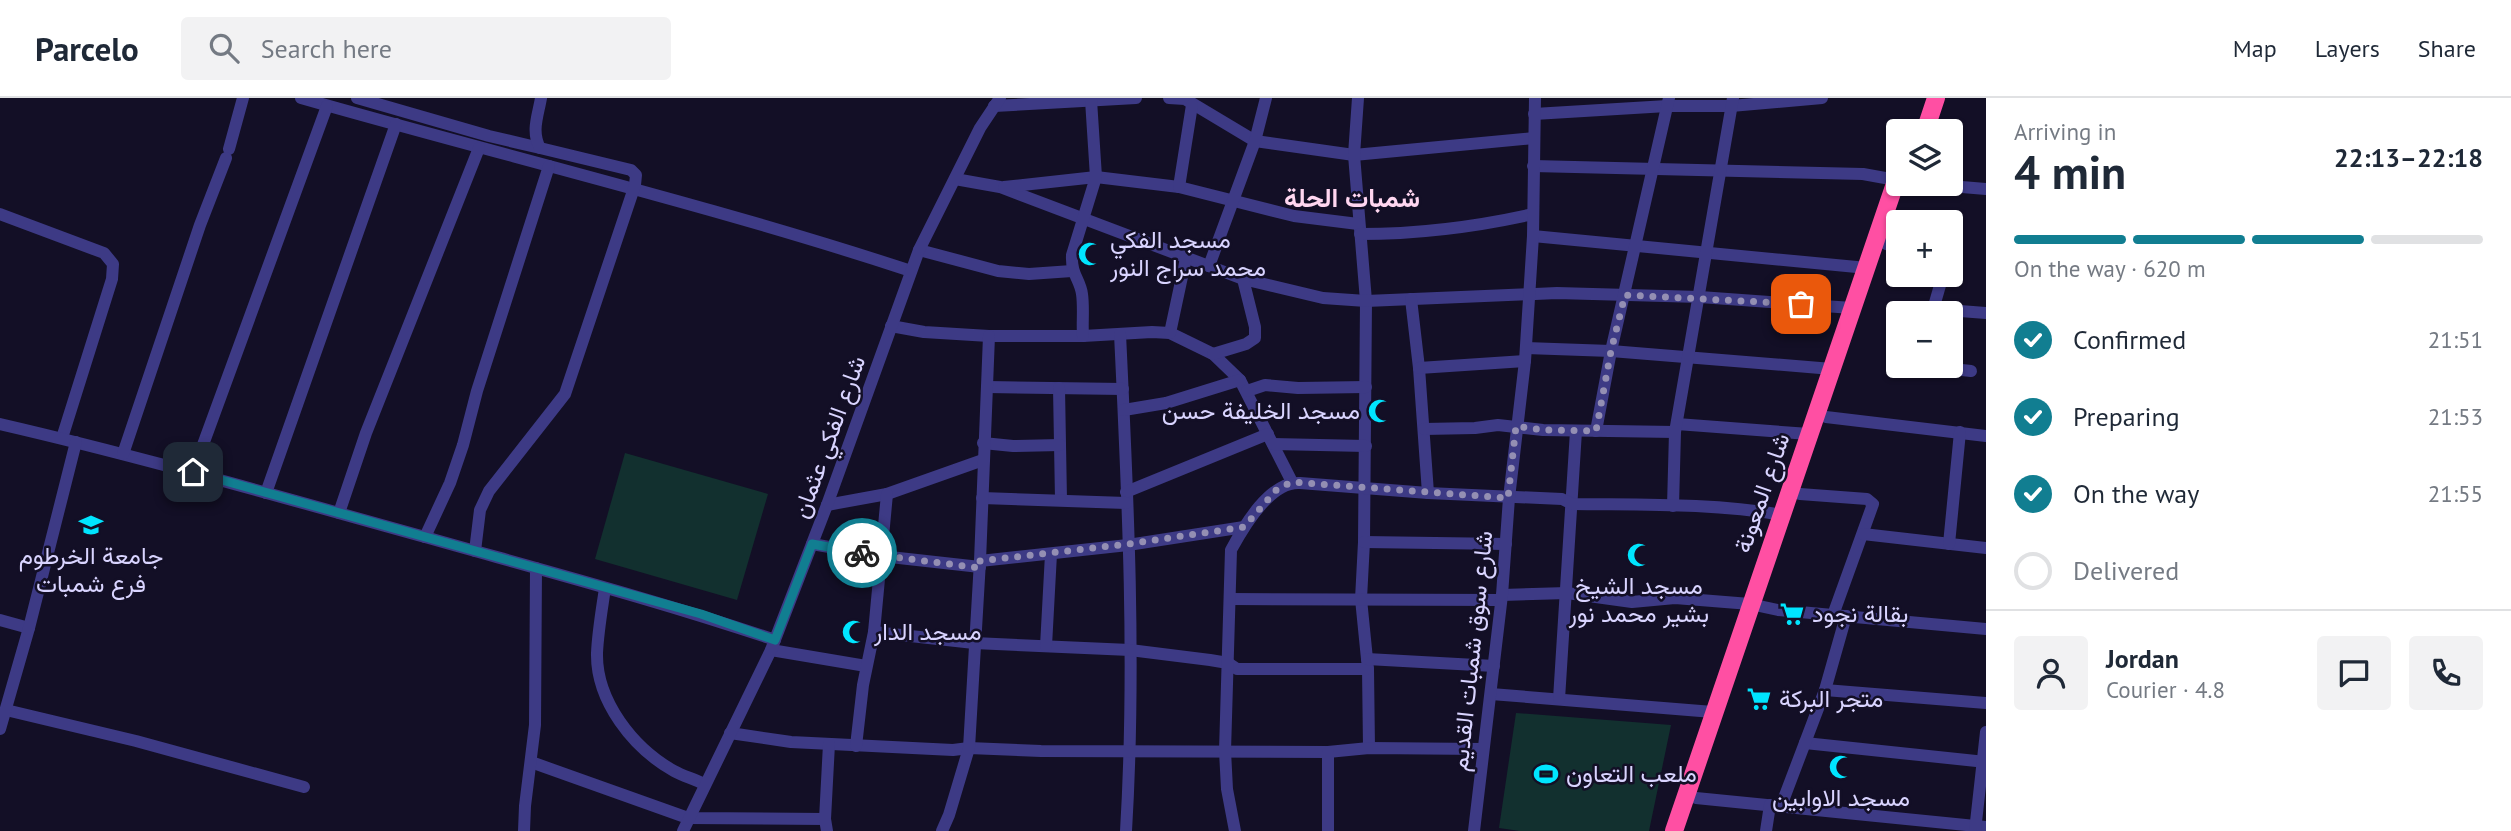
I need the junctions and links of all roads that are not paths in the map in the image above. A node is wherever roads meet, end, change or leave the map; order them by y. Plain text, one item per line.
1 (243, 98) edge
2 (301, 98) edge
3 (357, 98) edge
4 (541, 98) edge
5 (1129, 98) edge
6 (1136, 98) edge
7 (1169, 98) edge
8 (1266, 98) edge
9 (1358, 98) edge
10 (1535, 98) edge
11 (1822, 98) edge
12 (1923, 98) edge
13 (1936, 98) edge
14 (1091, 100) junction
15 (1187, 101) edge
16 (997, 102) edge
17 (1668, 102) edge
18 (1732, 102) edge
19 (327, 106) junction
20 (1534, 114) junction
21 (1916, 119) edge
22 (1929, 119) edge
23 (396, 124) junction
24 (1534, 138) junction
25 (1255, 141) junction
26 (480, 148) junction
27 (540, 148) junction
28 (1354, 155) junction
29 (549, 166) junction
30 (1533, 166) junction
31 (1654, 171) junction
32 (1720, 172) junction
33 (1096, 177) junction
34 (1886, 177) edge
35 (955, 179) junction
36 (1000, 187) junction
37 (1179, 187) junction
38 (1963, 187) edge
39 (633, 189) junction
40 (1986, 189) edge
41 (1895, 196) edge
42 (1233, 201) junction
43 (0, 214) edge
44 (1532, 214) junction
45 (1083, 220) junction
46 (1359, 229) junction
47 (1533, 236) junction
48 (1636, 245) junction
49 (919, 250) junction
50 (1707, 252) junction
51 (1186, 258) junction
52 (1886, 264) edge
53 (1209, 266) junction
54 (1867, 268) junction
55 (911, 271) junction
56 (1072, 271) junction
57 (1243, 279) junction
58 (1530, 294) junction
59 (1625, 295) junction
60 (1700, 297) junction
61 (1411, 299) junction
62 (1366, 301) junction
63 (1852, 308) junction
64 (1963, 312) edge
65 (1986, 313) edge
66 (891, 326) junction
67 (1170, 333) junction
68 (1120, 334) junction
69 (989, 335) junction
70 (1083, 336) junction
71 (1611, 351) junction
72 (1213, 354) junction
73 (1525, 355) junction
74 (1688, 357) junction
75 (1419, 368) junction
76 (1832, 369) junction
77 (1963, 370) edge
78 (1971, 371) dead end
79 (1244, 385) junction
80 (987, 387) junction
81 (1366, 387) junction
82 (1059, 388) junction
83 (1123, 389) junction
84 (1124, 410) junction
85 (1826, 417) junction
86 (0, 424) edge
87 (1516, 426) junction
88 (1676, 428) junction
89 (1424, 429) junction
90 (1576, 430) junction
91 (1596, 431) junction
92 (1960, 432) junction
93 (1808, 434) junction
94 (1986, 436) edge
95 (62, 438) junction
96 (1270, 439) junction
97 (76, 442) junction
98 (984, 443) junction
99 (1060, 445) junction
100 (1366, 446) junction
101 (123, 454) junction
102 (983, 460) junction
103 (193, 472) junction
104 (1292, 482) junction
105 (1365, 489) junction
106 (266, 493) junction
107 (1428, 493) junction
108 (887, 494) junction
109 (1800, 494) junction
110 (1126, 497) junction
111 (982, 498) junction
112 (1508, 498) junction
113 (1061, 500) junction
114 (1572, 504) junction
115 (827, 505) junction
116 (1673, 506) junction
117 (338, 513) junction
118 (1782, 515) junction
119 (1244, 527) junction
120 (1863, 534) junction
121 (425, 537) junction
122 (1364, 542) junction
123 (812, 544) junction
124 (1128, 544) junction
125 (1506, 544) junction
126 (1949, 544) junction
127 (1986, 548) edge
128 (475, 551) junction
129 (1051, 554) junction
130 (881, 556) junction
131 (980, 564) junction
132 (536, 568) junction
133 (605, 587) junction
134 (1567, 593) junction
135 (1502, 597) junction
136 (1361, 598) junction
137 (1230, 599) junction
138 (1756, 605) junction
139 (1840, 616) junction
140 (0, 620) edge
141 (29, 628) junction
142 (1986, 629) edge
143 (874, 632) junction
144 (974, 643) junction
145 (773, 645) junction
146 (1046, 646) junction
147 (1130, 650) junction
148 (1227, 663) junction
149 (1367, 664) junction
150 (866, 666) junction
151 (1494, 666) junction
152 (1825, 690) junction
153 (1491, 694) junction
154 (1559, 699) junction
155 (1986, 703) edge
156 (6, 710) junction
157 (1713, 712) junction
158 (0, 729) edge
159 (1986, 732) edge
160 (730, 733) junction
161 (1805, 743) junction
162 (829, 744) junction
163 (856, 746) junction
164 (969, 748) junction
165 (1369, 748) junction
166 (1483, 749) junction
167 (1130, 750) junction
168 (1225, 751) junction
169 (1328, 752) junction
170 (531, 762) junction
171 (1985, 762) edge
172 (704, 784) junction
173 (304, 787) dead end
174 (1696, 798) junction
175 (1776, 806) junction
176 (688, 818) junction
177 (826, 825) edge
178 (1979, 828) edge
179 (524, 831) edge
180 (682, 831) edge
181 (942, 831) edge
182 (1126, 831) edge
183 (1235, 831) edge
184 (1328, 831) edge
185 (1474, 831) edge
186 (1674, 831) edge
187 (1685, 831) edge
188 (1766, 831) edge

1 - 101 street
2 - 19 street
3 - 27 street
4 - 27 street
5 - 6 street
5 - 14 street
7 - 15 street
8 - 25 street
9 - 28 street
10 - 20 street, شارع سوق شمبات القديم
11 - 18 street
12 - 21 highway
13 - 22 highway
14 - 16 street
14 - 33 street
15 - 25 street
15 - 37 street
16 - 35 street, شارع الفكي عثمان
17 - 18 street
17 - 20 street
17 - 31 street
18 - 32 street
19 - 23 street
19 - 103 street
20 - 24 street, شارع سوق شمبات القديم
23 - 26 street
23 - 106 street
24 - 28 street
24 - 30 street, شارع سوق شمبات القديم
25 - 28 street
25 - 42 street
26 - 29 street
26 - 117 street
27 - 39 street
28 - 46 street
29 - 39 street
29 - 121 street
30 - 31 street
30 - 44 street, شارع سوق شمبات القديم
31 - 32 street
31 - 48 street
32 - 34 street
32 - 50 street
33 - 36 street
33 - 37 street
33 - 45 street
35 - 36 street
35 - 49 street, شارع الفكي عثمان
36 - 45 street
37 - 42 street
38 - 40 street
39 - 55 street
39 - 128 street
41 - 54 highway, شارع المعونة
42 - 46 street
42 - 53 street
43 - 95 street
44 - 46 street
44 - 47 street, شارع سوق شمبات القديم
45 - 51 street
45 - 56 street
46 - 62 street
47 - 48 street
47 - 58 street, شارع سوق شمبات القديم
48 - 50 street
48 - 59 street
49 - 55 street, شارع الفكي عثمان
49 - 56 street
50 - 54 street
50 - 60 street
51 - 53 street
51 - 67 street
52 - 85 highway, شارع المعونة
53 - 57 street
54 - 63 highway, شارع المعونة
55 - 66 street, شارع الفكي عثمان
56 - 70 street
57 - 62 street
57 - 72 street
58 - 59 street
58 - 61 street
58 - 73 street, شارع سوق شمبات القديم
59 - 60 street
59 - 71 street
60 - 63 street
60 - 74 street
61 - 62 street
61 - 75 street
62 - 81 street
63 - 76 highway, شارع المعونة
64 - 65 street
66 - 69 street
66 - 115 street, شارع الفكي عثمان
67 - 68 street
67 - 72 street
68 - 70 street
68 - 83 street
69 - 70 street
69 - 80 street
71 - 73 street
71 - 74 street
71 - 91 street
72 - 79 street
73 - 75 street
73 - 87 street, شارع سوق شمبات القديم
74 - 76 street
74 - 88 street
75 - 89 street
76 - 93 highway, شارع المعونة
77 - 78 street
79 - 81 street
79 - 84 street
79 - 96 street
80 - 82 street
80 - 98 street
81 - 100 street
82 - 83 street
82 - 99 street
83 - 84 street
84 - 110 street
85 - 92 street
85 - 109 highway, شارع المعونة
86 - 95 street
87 - 89 street
87 - 90 street
87 - 112 street, شارع سوق شمبات القديم
88 - 91 street
88 - 93 street
88 - 116 street
89 - 107 street
90 - 91 street
90 - 114 street
92 - 94 street
92 - 126 street
93 - 118 highway, شارع المعونة
95 - 97 street
96 - 100 street
96 - 104 street
96 - 110 street
97 - 101 street
97 - 141 street
98 - 99 street
98 - 102 street
99 - 113 street
100 - 105 street
101 - 103 street
102 - 108 street
102 - 111 street
103 - 106 street
104 - 105 street
104 - 119 street
105 - 107 street
105 - 122 street
106 - 117 street
107 - 112 street
108 - 115 street
108 - 130 street
109 - 120 street
109 - 138 highway, شارع المعونة
110 - 113 street
110 - 124 street
111 - 113 street
111 - 131 street
112 - 114 street
112 - 125 street, شارع سوق شمبات القديم
114 - 116 street
114 - 134 street
115 - 123 street, شارع الفكي عثمان
116 - 118 street
117 - 121 street
118 - 138 highway, شارع المعونة
119 - 124 street
119 - 137 street
120 - 126 street
120 - 139 street
121 - 128 street
122 - 125 street
122 - 136 street
123 - 130 street
123 - 145 street, شارع الفكي عثمان
124 - 129 street
124 - 147 street
125 - 135 street, شارع سوق شمبات القديم
126 - 127 street
128 - 132 street
129 - 131 street
129 - 146 street
130 - 131 street
130 - 143 street
131 - 144 street
132 - 133 street
132 - 170 street
133 - 145 street
133 - 172 street
134 - 135 street
134 - 138 street
134 - 154 street
135 - 136 street
135 - 151 street, شارع سوق شمبات القديم
136 - 137 street
136 - 149 street
137 - 148 street
138 - 139 street
138 - 157 highway, شارع المعونة
138 - 174 highway, شارع المعونة
139 - 142 street
139 - 152 street
140 - 141 street
141 - 156 street
143 - 144 street
143 - 150 street
144 - 146 street
144 - 164 street
145 - 150 street
145 - 160 street, شارع الفكي عثمان
146 - 147 street
147 - 148 street
147 - 167 street
148 - 149 street
148 - 168 street
149 - 151 street
149 - 165 street
150 - 163 street
151 - 153 street, شارع سوق شمبات القديم
152 - 155 street
152 - 161 street
153 - 154 street
153 - 166 street, شارع سوق شمبات القديم
154 - 157 street
156 - 158 street
156 - 173 street
157 - 186 highway, شارع المعونة
159 - 171 street
160 - 162 street
160 - 172 street, شارع الفكي عثمان
161 - 171 street
161 - 175 street
162 - 163 street
162 - 177 street
163 - 164 street
164 - 167 street
164 - 181 street
165 - 166 street
165 - 169 street
166 - 185 street, شارع سوق شمبات القديم
167 - 168 street
167 - 182 street
168 - 169 street
168 - 183 street
169 - 184 street
170 - 176 street
170 - 179 street
171 - 178 street
172 - 176 street, شارع الفكي عثمان
174 - 175 street
174 - 187 highway, شارع المعونة
175 - 178 street
175 - 188 street
176 - 177 street
176 - 180 street, شارع الفكي عثمان

